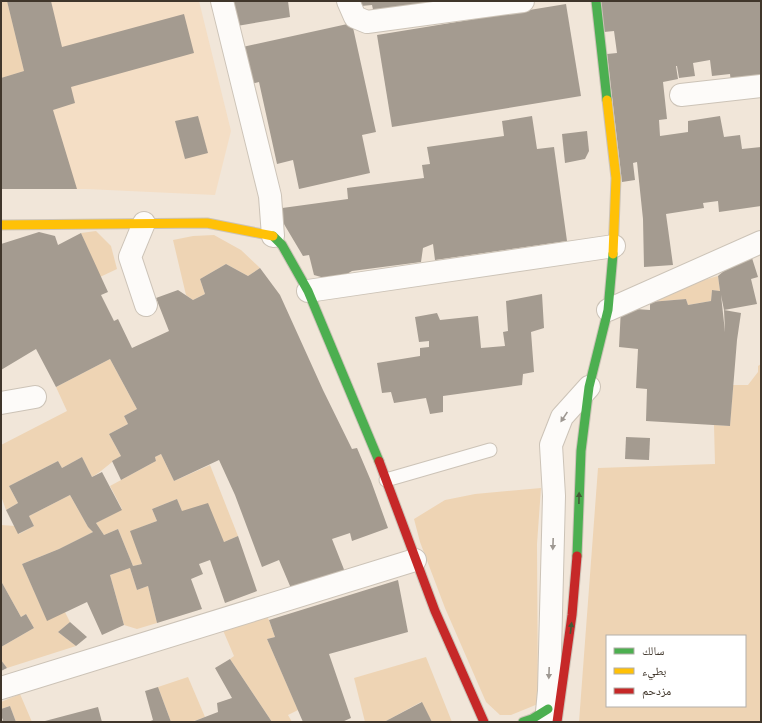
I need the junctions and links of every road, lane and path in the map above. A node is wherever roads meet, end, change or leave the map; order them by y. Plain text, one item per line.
1 (222, 1) edge
2 (348, 1) edge
3 (524, 1) edge
4 (596, 1) edge
5 (761, 86) edge
6 (681, 95) dead end
7 (144, 223) junction
8 (1, 225) edge
9 (273, 236) junction
10 (761, 242) edge
11 (614, 246) junction
12 (308, 291) junction
13 (146, 305) dead end
14 (608, 310) junction
15 (589, 387) junction
16 (35, 397) dead end
17 (1, 404) edge
18 (490, 450) dead end
19 (386, 480) junction
20 (415, 560) junction
21 (1, 688) edge
22 (550, 718) edge
23 (484, 722) edge
24 (523, 722) edge

1 - 9 street
2 - 3 street
4 - 11 street
5 - 6 street
7 - 8 street
7 - 9 street
7 - 13 street
9 - 12 street
10 - 14 street
11 - 12 street
11 - 14 street
12 - 19 street
14 - 15 street
22 -> 15 street
15 -> 22 street
16 - 17 street
18 - 19 lane
19 - 20 street
20 - 21 street
20 - 23 street
22 - 24 street

